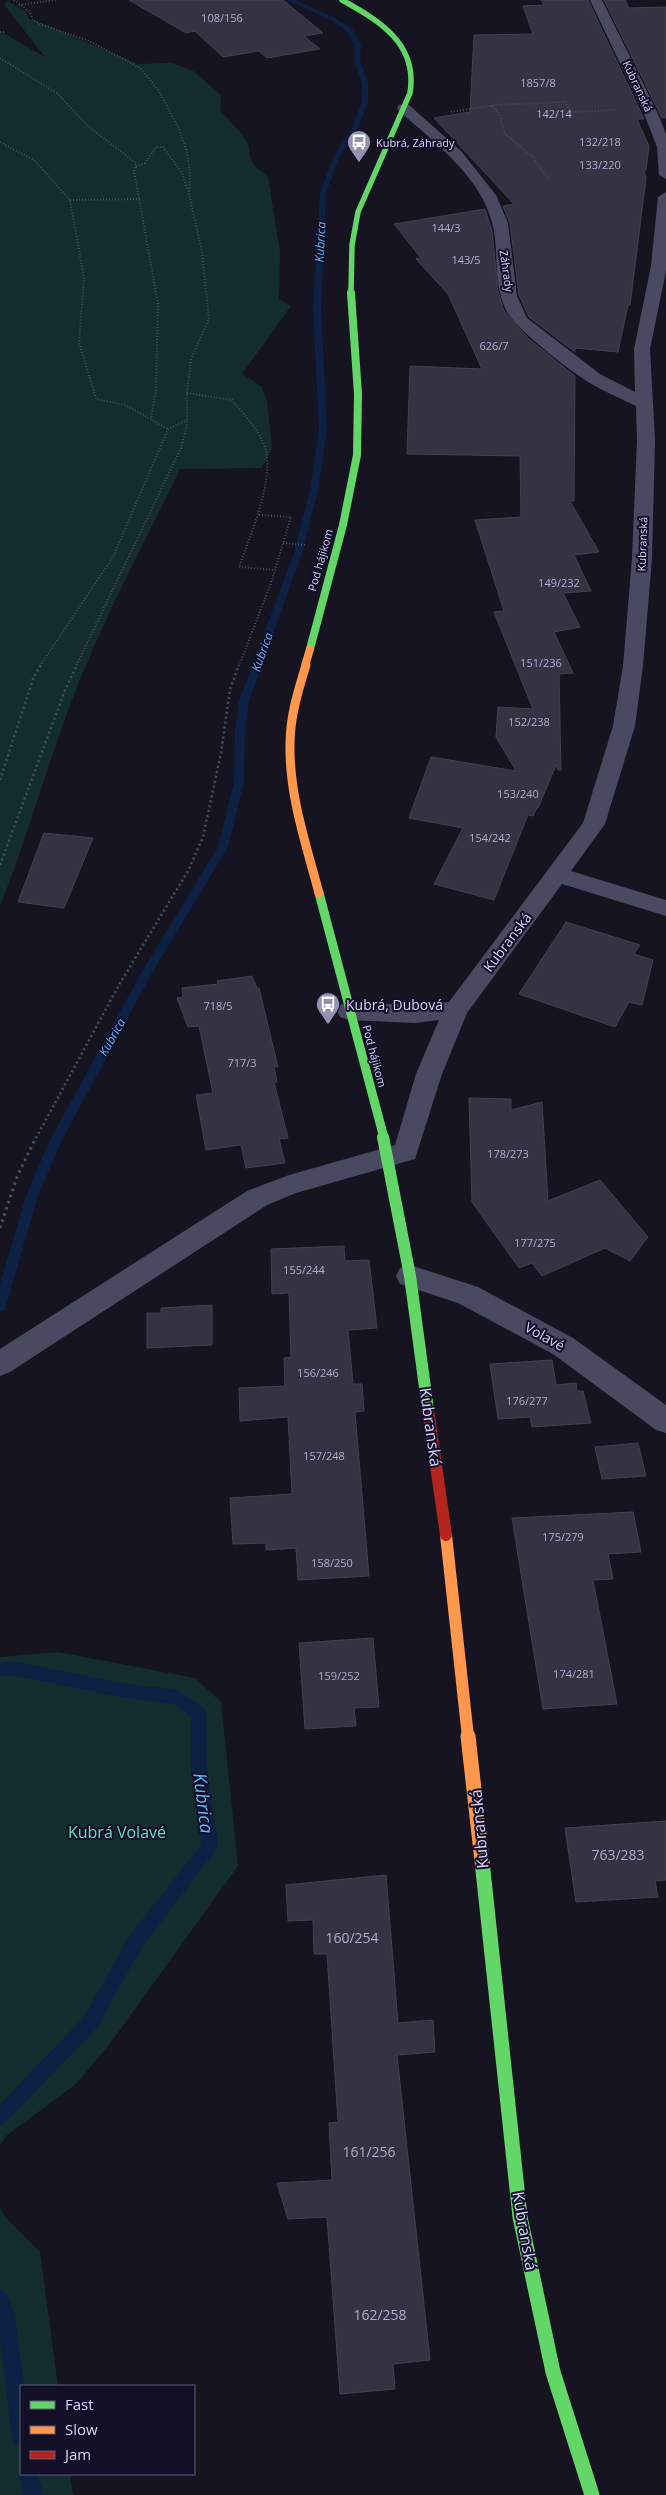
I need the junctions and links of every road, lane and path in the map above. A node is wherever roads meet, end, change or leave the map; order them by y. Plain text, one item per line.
1 (14, 0) edge
2 (57, 0) edge
3 (342, 0) edge
4 (596, 0) edge
5 (19, 5) junction
6 (0, 32) edge
7 (6, 32) dead end
8 (0, 58) edge
9 (491, 106) junction
10 (404, 108) junction
11 (624, 110) dead end
12 (0, 142) edge
13 (136, 167) junction
14 (666, 175) edge
15 (548, 178) dead end
16 (189, 194) junction
17 (666, 197) edge
18 (141, 199) junction
19 (70, 200) junction
20 (187, 393) junction
21 (644, 403) junction
22 (151, 418) junction
23 (187, 420) junction
24 (168, 429) junction
25 (257, 515) junction
26 (283, 543) junction
27 (309, 546) dead end
28 (275, 570) junction
29 (0, 780) edge
30 (0, 865) edge
31 (558, 875) junction
32 (666, 908) edge
33 (456, 1010) junction
34 (349, 1011) junction
35 (388, 1158) junction
36 (0, 1228) edge
37 (410, 1276) junction
38 (0, 1364) edge
39 (666, 1421) edge
40 (592, 2495) edge

1 - 5 path
2 - 5 path
3 - 10 street, Pod hájikom
4 - 14 street, Kubranská
5 - 16 path
6 - 7 path
8 - 13 path
9 - 10 path
9 - 11 path
9 - 15 path
10 - 21 street, Záhrady
10 - 34 street, Pod hájikom
12 - 19 path
13 - 16 path
13 - 18 path
16 - 20 path
17 - 21 street, Kubranská
18 - 19 path
18 - 22 path
19 - 22 path
20 - 23 path
20 - 25 path
21 - 31 street, Kubranská
22 - 24 path
23 - 24 path
23 - 30 path
24 - 29 path
25 - 26 path
25 - 28 path
26 - 27 path
26 - 28 path
28 - 36 path
31 - 32 street
31 - 33 street, Kubranská
33 - 34 street
33 - 35 street, Kubranská
34 - 35 street, Pod hájikom
35 - 37 street, Kubranská
35 - 38 street, Kubranská
37 - 39 street, Volavé
37 - 40 street, Kubranská

